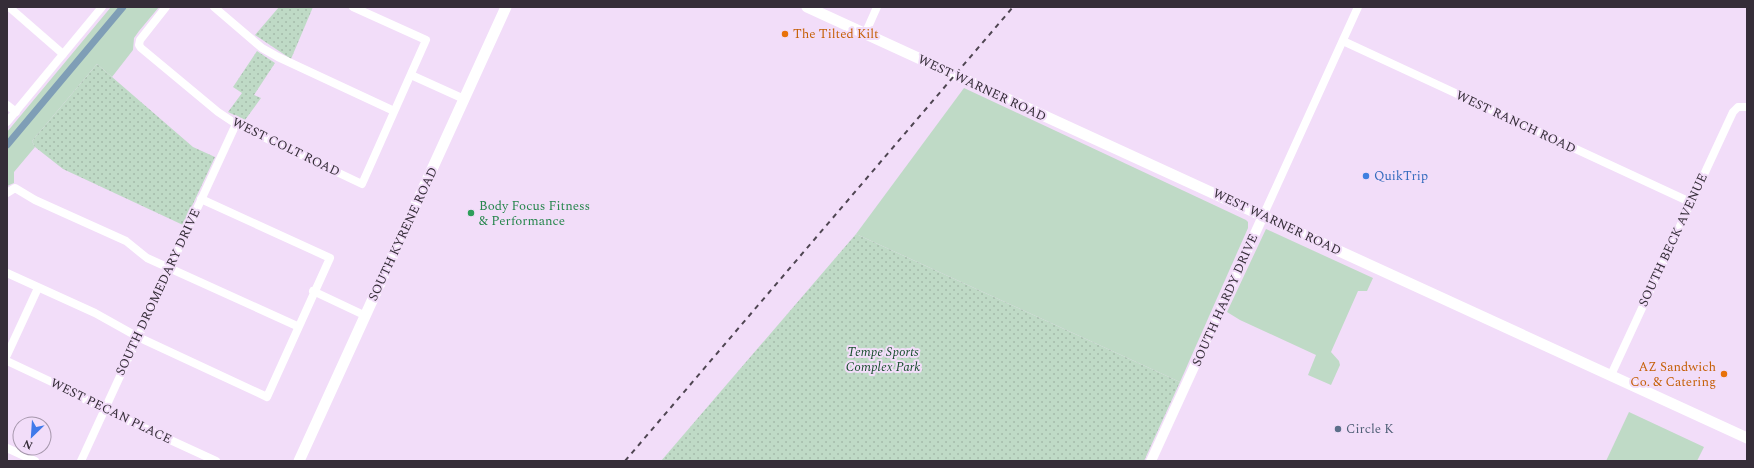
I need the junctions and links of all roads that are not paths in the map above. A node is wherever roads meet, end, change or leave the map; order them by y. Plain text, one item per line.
1 (9, 7) edge
2 (102, 7) edge
3 (166, 7) edge
4 (214, 7) edge
5 (353, 7) edge
6 (506, 7) edge
7 (807, 7) edge
8 (877, 7) edge
9 (1358, 7) edge
10 (865, 34) junction
11 (1343, 41) junction
12 (63, 54) junction
13 (411, 75) junction
14 (464, 99) junction
15 (7, 105) edge
16 (1747, 107) edge
17 (16, 112) junction
18 (394, 112) junction
19 (7, 122) edge
20 (236, 124) junction
21 (7, 193) edge
22 (201, 199) junction
23 (1690, 202) junction
24 (1263, 216) junction
25 (169, 269) junction
26 (7, 273) edge
27 (38, 288) junction
28 (313, 291) junction
29 (366, 316) junction
30 (297, 326) junction
31 (138, 337) junction
32 (7, 355) edge
33 (7, 361) edge
34 (1611, 375) junction
35 (105, 410) junction
36 (1747, 438) edge
37 (7, 448) edge
38 (35, 461) edge
39 (81, 461) edge
40 (216, 461) edge
41 (299, 461) edge
42 (1151, 461) edge

1 - 12 street
2 - 12 street
3 - 20 street, WEST COLT ROAD
4 - 18 street
5 - 13 street
6 - 14 main road, SOUTH KYRENE ROAD
7 - 10 main road, WEST WARNER ROAD
8 - 10 street
9 - 11 street, SOUTH HARDY DRIVE
10 - 24 main road, WEST WARNER ROAD
11 - 23 street, WEST RANCH ROAD
11 - 24 street, SOUTH HARDY DRIVE
12 - 17 street
13 - 14 street
13 - 18 street
14 - 29 main road, SOUTH KYRENE ROAD
15 - 17 street
16 - 23 street, SOUTH BECK AVENUE
17 - 19 street
18 - 20 street, WEST COLT ROAD
20 - 22 street, SOUTH DROMEDARY DRIVE
21 - 25 street
22 - 25 street, SOUTH DROMEDARY DRIVE
22 - 28 street
23 - 34 street, SOUTH BECK AVENUE
24 - 34 main road, WEST WARNER ROAD
24 - 42 street, SOUTH HARDY DRIVE
25 - 30 street
25 - 31 street, SOUTH DROMEDARY DRIVE
26 - 27 street
27 - 31 street
27 - 32 street
28 - 29 street
28 - 30 street
29 - 41 main road, SOUTH KYRENE ROAD
30 - 31 street
31 - 35 street, SOUTH DROMEDARY DRIVE
33 - 35 street, WEST PECAN PLACE
34 - 36 main road, WEST WARNER ROAD
35 - 39 street, SOUTH DROMEDARY DRIVE
35 - 40 street, WEST PECAN PLACE
37 - 38 street

